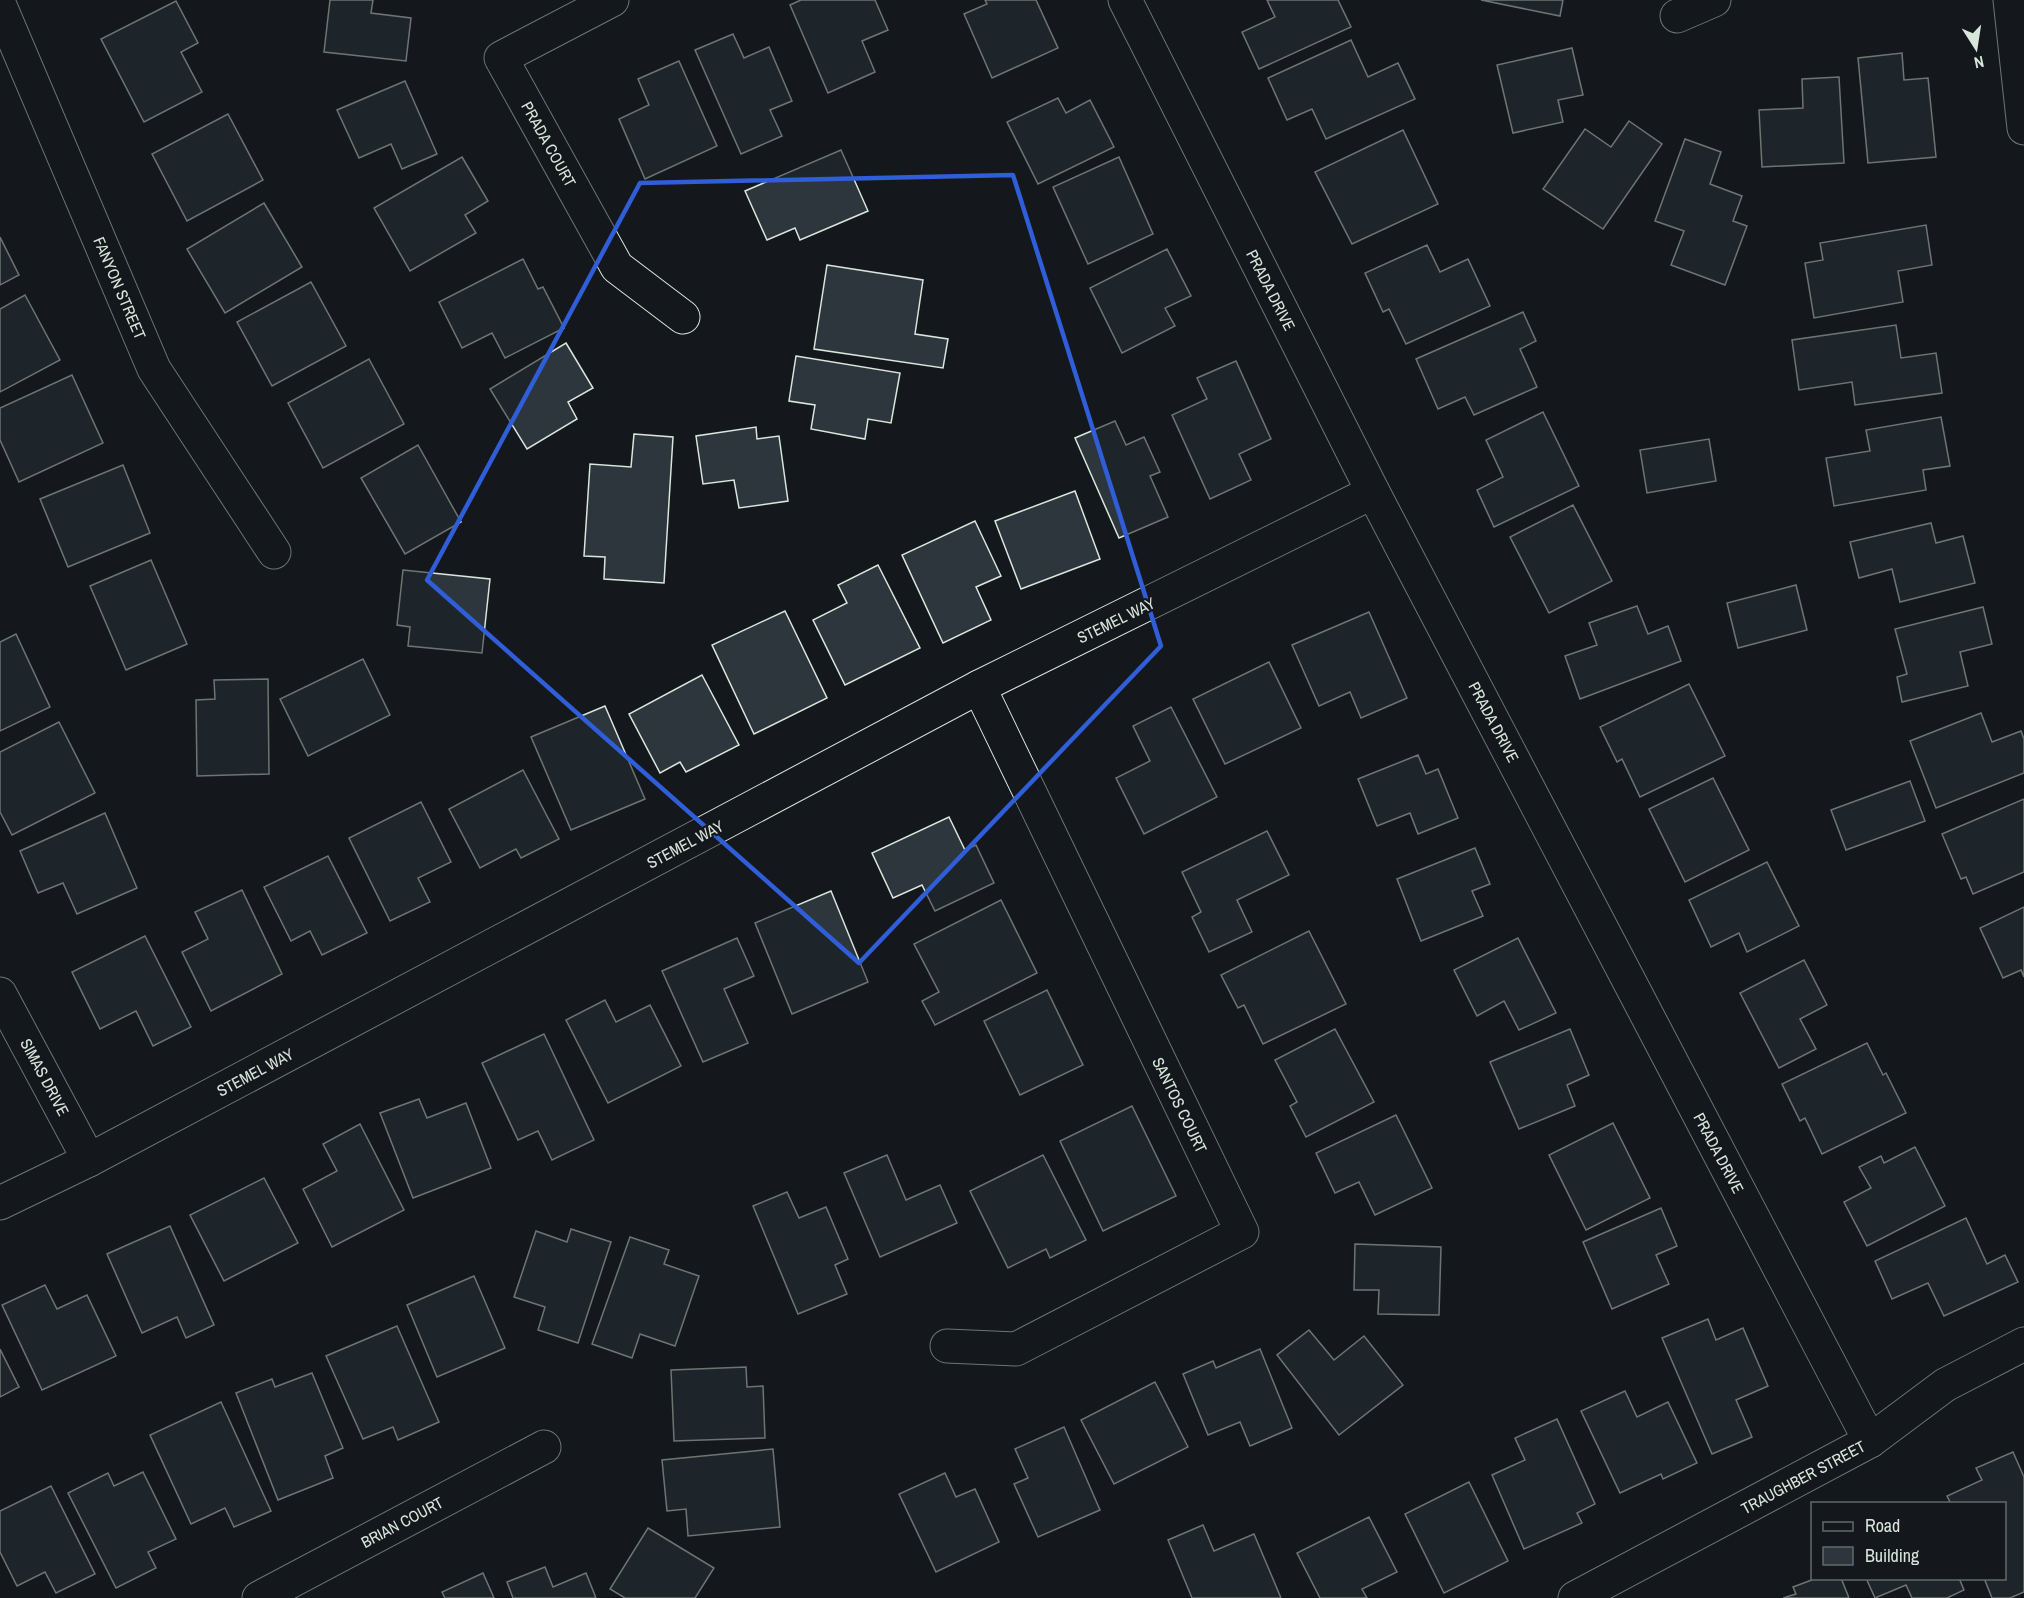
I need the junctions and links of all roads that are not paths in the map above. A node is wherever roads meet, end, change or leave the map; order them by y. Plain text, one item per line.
1 (612, 0) edge
2 (1125, 0) edge
3 (1714, 0) edge
4 (2010, 0) edge
5 (0, 6) edge
6 (1677, 16) dead end
7 (2024, 128) edge
8 (683, 317) dead end
9 (1373, 492) junction
10 (274, 552) dead end
11 (979, 687) junction
12 (0, 994) edge
13 (89, 1160) junction
14 (0, 1203) edge
15 (2024, 1344) edge
16 (947, 1346) dead end
17 (1870, 1441) junction
18 (544, 1447) dead end
19 (259, 1598) edge
20 (1575, 1598) edge

1 - 8 street, PRADA COURT
2 - 9 street, PRADA DRIVE
3 - 6 street
4 - 7 street
5 - 10 street, FANYON STREET
9 - 11 street, STEMEL WAY
9 - 17 street, PRADA DRIVE
11 - 13 street, STEMEL WAY
11 - 16 street, SANTOS COURT
12 - 13 street, SIMAS DRIVE
13 - 14 street, STEMEL WAY
15 - 17 street, TRAUGHBER STREET
17 - 20 street, TRAUGHBER STREET
18 - 19 street, BRIAN COURT

